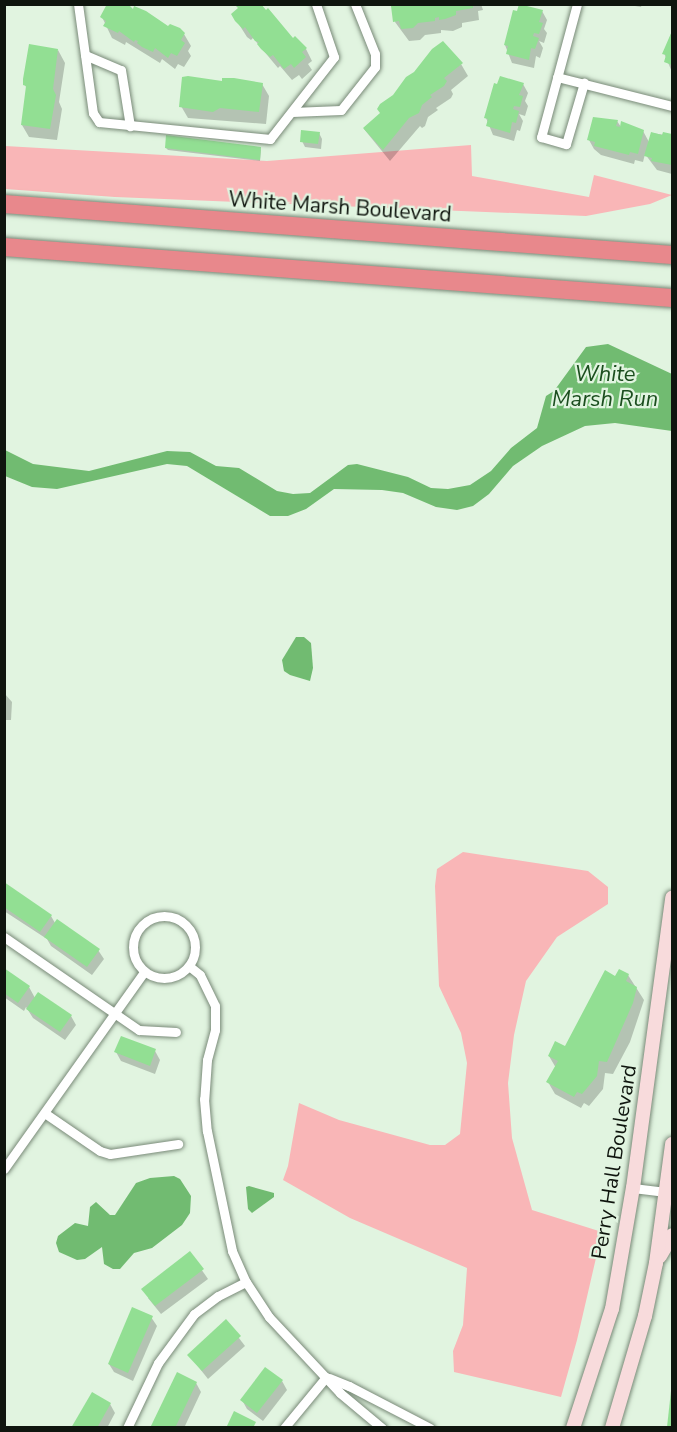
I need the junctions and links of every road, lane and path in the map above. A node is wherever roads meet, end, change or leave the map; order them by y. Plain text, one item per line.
1 (78, 4) edge
2 (316, 4) edge
3 (355, 4) edge
4 (577, 4) edge
5 (85, 55) junction
6 (558, 77) junction
7 (584, 83) junction
8 (672, 106) edge
9 (292, 112) junction
10 (130, 126) junction
11 (4, 204) edge
12 (478, 240) junction
13 (672, 245) edge
14 (4, 248) edge
15 (672, 255) edge
16 (385, 277) junction
17 (672, 298) edge
18 (672, 308) edge
19 (672, 898) edge
20 (4, 937) edge
21 (189, 966) junction
22 (144, 972) junction
23 (115, 1013) junction
24 (176, 1032) dead end
25 (46, 1114) junction
26 (178, 1144) dead end
27 (672, 1144) edge
28 (4, 1169) edge
29 (633, 1188) junction
30 (670, 1192) edge
31 (672, 1234) edge
32 (656, 1263) junction
33 (246, 1282) junction
34 (326, 1377) junction
35 (614, 1425) edge
36 (127, 1428) edge
37 (284, 1428) edge
38 (382, 1428) edge
39 (430, 1428) edge
40 (573, 1428) edge

1 - 5 street
2 - 9 street
3 - 9 street
4 - 6 street
5 - 10 street
5 - 10 street
6 - 7 street
6 - 7 street
7 - 8 street
9 - 10 street
11 - 12 highway, White Marsh Boulevard
12 - 13 highway
12 - 15 highway, White Marsh Boulevard
14 - 16 highway
16 - 17 highway
16 - 18 highway
19 - 29 main road, Perry Hall Boulevard
20 - 23 street
21 - 22 street
21 - 22 street
21 - 33 street
22 - 23 street
23 - 24 street
23 - 25 street
25 - 26 street
25 - 28 street
27 - 30 main road
29 - 30 street
29 - 40 main road, Perry Hall Boulevard
30 - 32 main road
31 - 32 main road
32 - 35 main road
33 - 34 street
33 - 36 street
34 - 37 street
34 - 38 street
34 - 39 street

